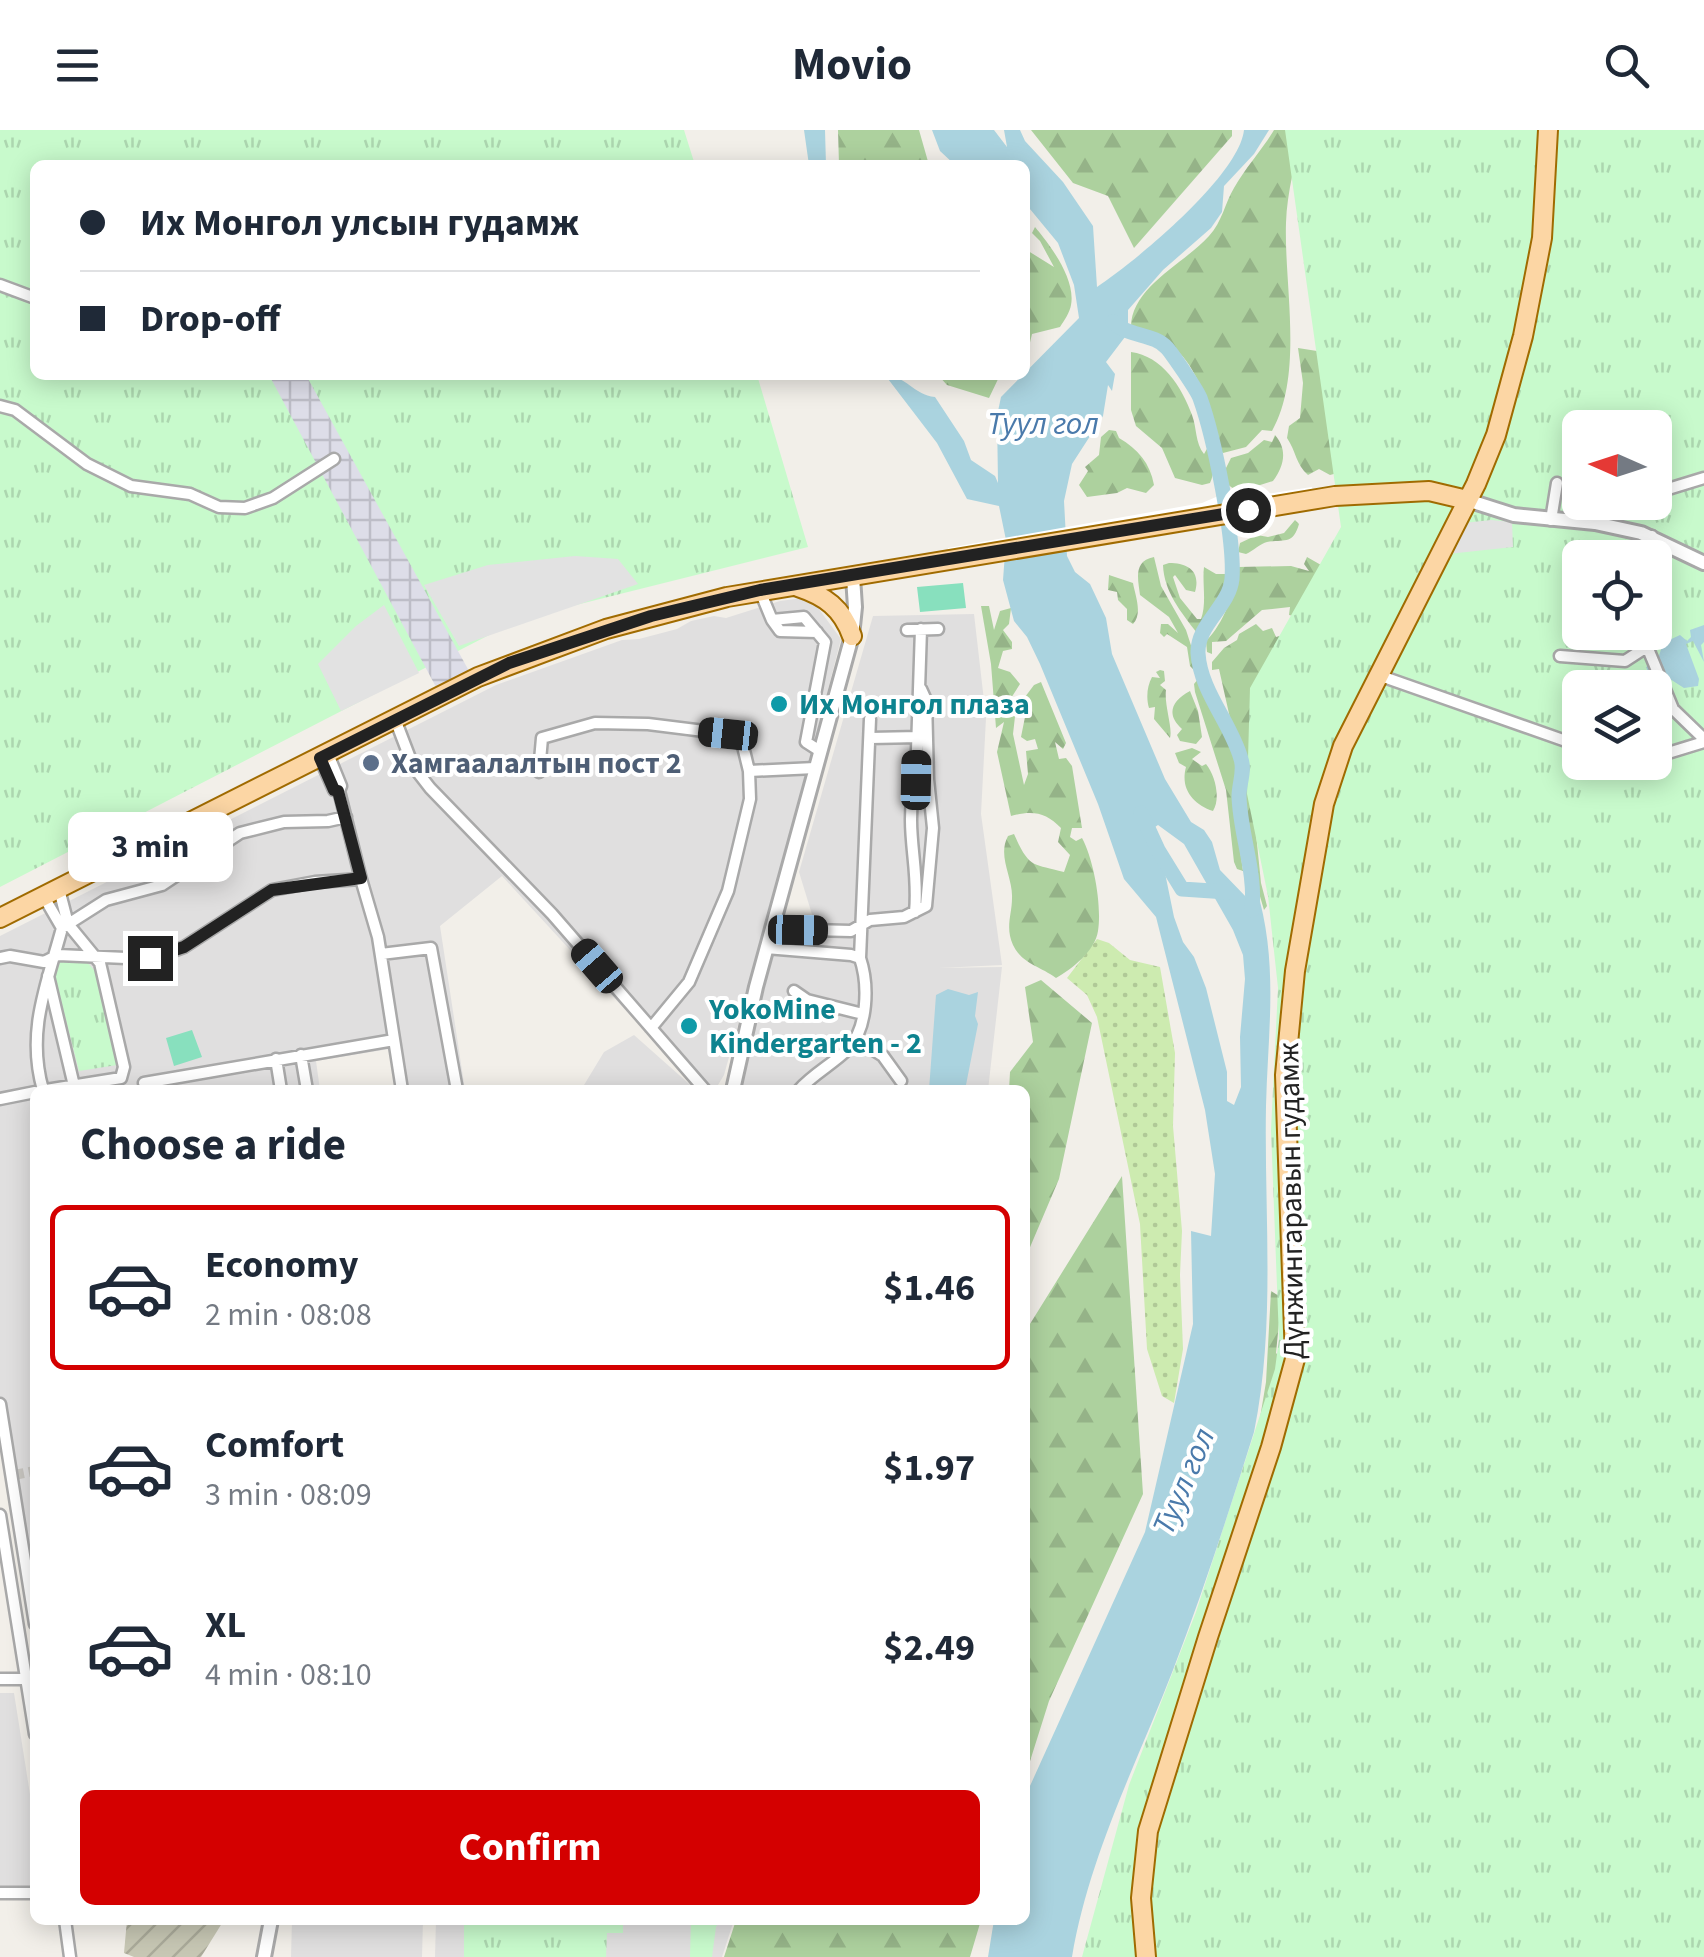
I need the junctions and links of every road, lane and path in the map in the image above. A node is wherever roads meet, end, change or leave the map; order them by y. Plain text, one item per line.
1 (1548, 130) edge
2 (0, 286) edge
3 (30, 296) edge
4 (0, 406) edge
5 (334, 459) dead end
6 (1704, 478) edge
7 (1557, 483) dead end
8 (1672, 488) edge
9 (1467, 500) junction
10 (1562, 519) edge
11 (1554, 521) junction
12 (1652, 536) junction
13 (1652, 540) edge
14 (1704, 562) edge
15 (853, 577) junction
16 (793, 585) junction
17 (760, 590) junction
18 (938, 629) dead end
19 (907, 630) dead end
20 (921, 630) junction
21 (852, 636) junction
22 (1641, 650) edge
23 (1646, 650) edge
24 (1560, 656) dead end
25 (1378, 675) junction
26 (394, 719) junction
27 (870, 719) dead end
28 (922, 737) junction
29 (870, 738) junction
30 (1562, 740) edge
31 (1704, 741) edge
32 (820, 750) junction
33 (1672, 751) edge
34 (324, 756) junction
35 (815, 768) junction
36 (749, 771) junction
37 (539, 772) dead end
38 (346, 817) junction
39 (361, 878) junction
40 (51, 893) junction
41 (915, 912) junction
42 (0, 918) edge
43 (861, 924) junction
44 (65, 926) junction
45 (771, 929) junction
46 (766, 948) junction
47 (380, 954) junction
48 (54, 956) junction
49 (96, 956) junction
50 (0, 958) edge
51 (860, 958) junction
52 (48, 975) junction
53 (794, 990) dead end
54 (863, 1014) junction
55 (651, 1028) junction
56 (856, 1039) junction
57 (394, 1040) junction
58 (301, 1055) junction
59 (276, 1059) junction
60 (735, 1075) junction
61 (902, 1081) dead end
62 (144, 1082) dead end
63 (44, 1085) edge
64 (76, 1085) edge
65 (86, 1085) edge
66 (280, 1085) edge
67 (306, 1085) edge
68 (401, 1085) edge
69 (456, 1085) edge
70 (701, 1085) edge
71 (729, 1085) edge
72 (734, 1085) edge
73 (805, 1085) edge
74 (30, 1093) edge
75 (0, 1099) edge
76 (0, 1404) edge
77 (8, 1476) edge
78 (0, 1515) edge
79 (30, 1597) edge
80 (0, 1679) edge
81 (26, 1679) junction
82 (30, 1703) edge
83 (0, 1893) edge
84 (30, 1893) edge
85 (65, 1925) edge
86 (270, 1925) edge
87 (70, 1957) edge
88 (264, 1957) edge
89 (1146, 1957) edge

1 - 9 main road
2 - 3 street
4 - 5 street
6 - 8 street
7 - 11 street
9 - 11 street
9 - 15 main road
9 - 25 main road, Дүнжингаравын гудамж
10 - 11 street
11 - 12 street
12 - 13 street
12 - 14 street
15 - 16 main road
15 - 21 street
16 - 17 main road
16 - 21 main road
17 - 26 main road
17 - 32 street
18 - 20 street
19 - 20 street
20 - 28 street
21 - 32 street
22 - 24 street
23 - 31 street
25 - 30 street
25 - 89 main road, Дүнжингаравын гудамж
26 - 34 main road
26 - 55 street
27 - 29 street
28 - 29 street
28 - 41 street
28 - 41 street
29 - 43 street
31 - 33 street
32 - 35 street
34 - 38 street
34 - 40 main road
35 - 36 street
35 - 45 street
36 - 37 street
36 - 55 street
38 - 39 street
38 - 44 street
39 - 47 street
39 - 49 street
40 - 42 main road
40 - 44 street
41 - 43 street
43 - 45 street
43 - 51 street
44 - 48 street
44 - 49 street
45 - 46 street
46 - 51 street
46 - 60 street
47 - 57 street
47 - 69 street
48 - 49 street
48 - 50 street
48 - 52 street
49 - 65 street
51 - 54 street
52 - 63 street
52 - 64 street
53 - 54 street
54 - 56 street
55 - 70 street
56 - 61 street
56 - 73 street
57 - 58 street
57 - 68 street
58 - 59 street
58 - 67 street
59 - 62 street
59 - 66 street
60 - 71 street
60 - 72 street
74 - 75 street
76 - 77 street
77 - 79 street
78 - 81 street
80 - 81 street
81 - 82 street
83 - 84 street
85 - 87 street
86 - 88 street

